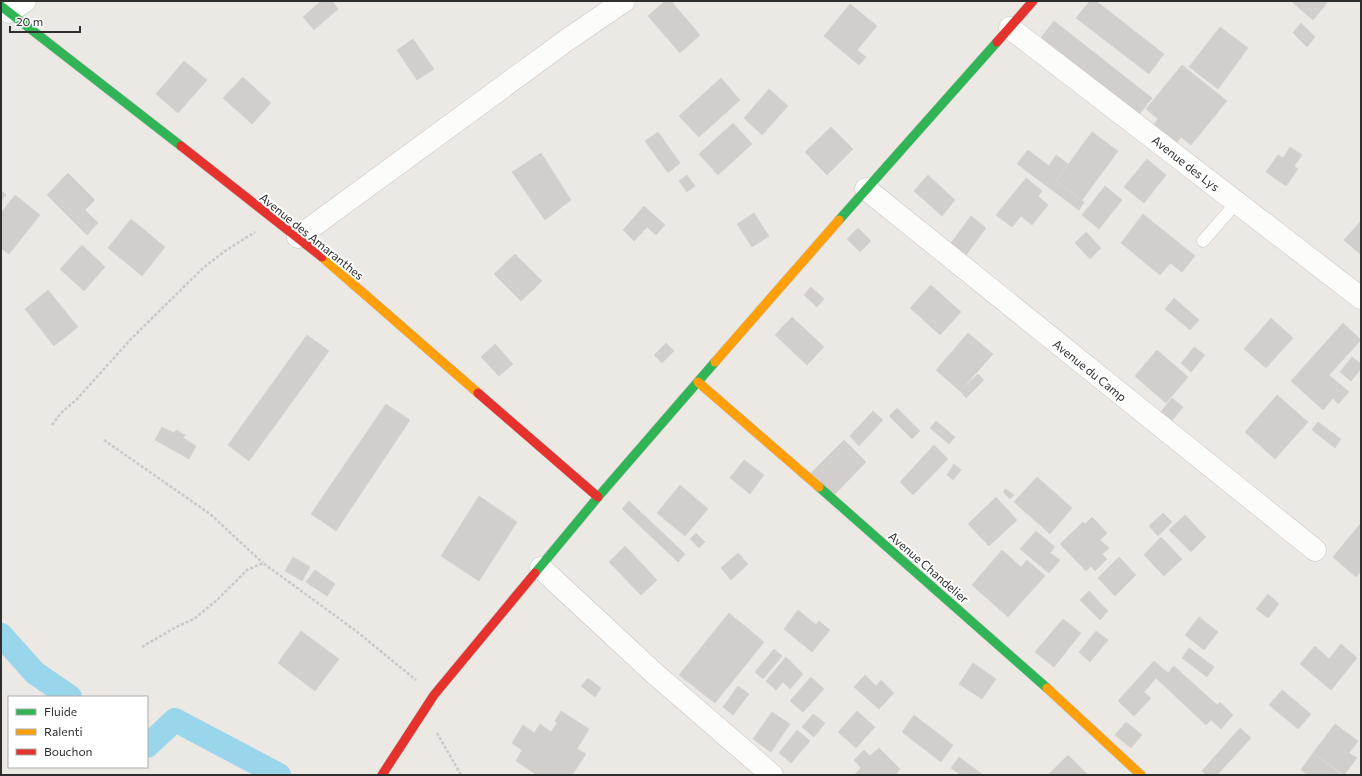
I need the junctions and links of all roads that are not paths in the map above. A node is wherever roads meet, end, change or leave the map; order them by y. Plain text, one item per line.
1 (624, 1) edge
2 (1033, 1) edge
3 (12, 7) edge
4 (1010, 28) junction
5 (866, 189) junction
6 (1237, 202) junction
7 (298, 237) junction
8 (1203, 241) dead end
9 (1361, 298) edge
10 (698, 382) junction
11 (598, 497) junction
12 (1315, 550) dead end
13 (541, 568) junction
14 (382, 775) edge
15 (772, 775) edge
16 (1141, 775) edge

1 - 7 street
2 - 4 street
3 - 7 street, Avenue des Amaranthes
4 - 5 street
4 - 6 street, Avenue des Lys
5 - 10 street
5 - 12 street, Avenue du Camp
6 - 8 lane
6 - 9 street, Avenue des Lys
7 - 11 street, Avenue des Amaranthes
10 - 11 street
10 - 16 street, Avenue Chandelier
11 - 13 street
13 - 14 street
13 - 15 street

